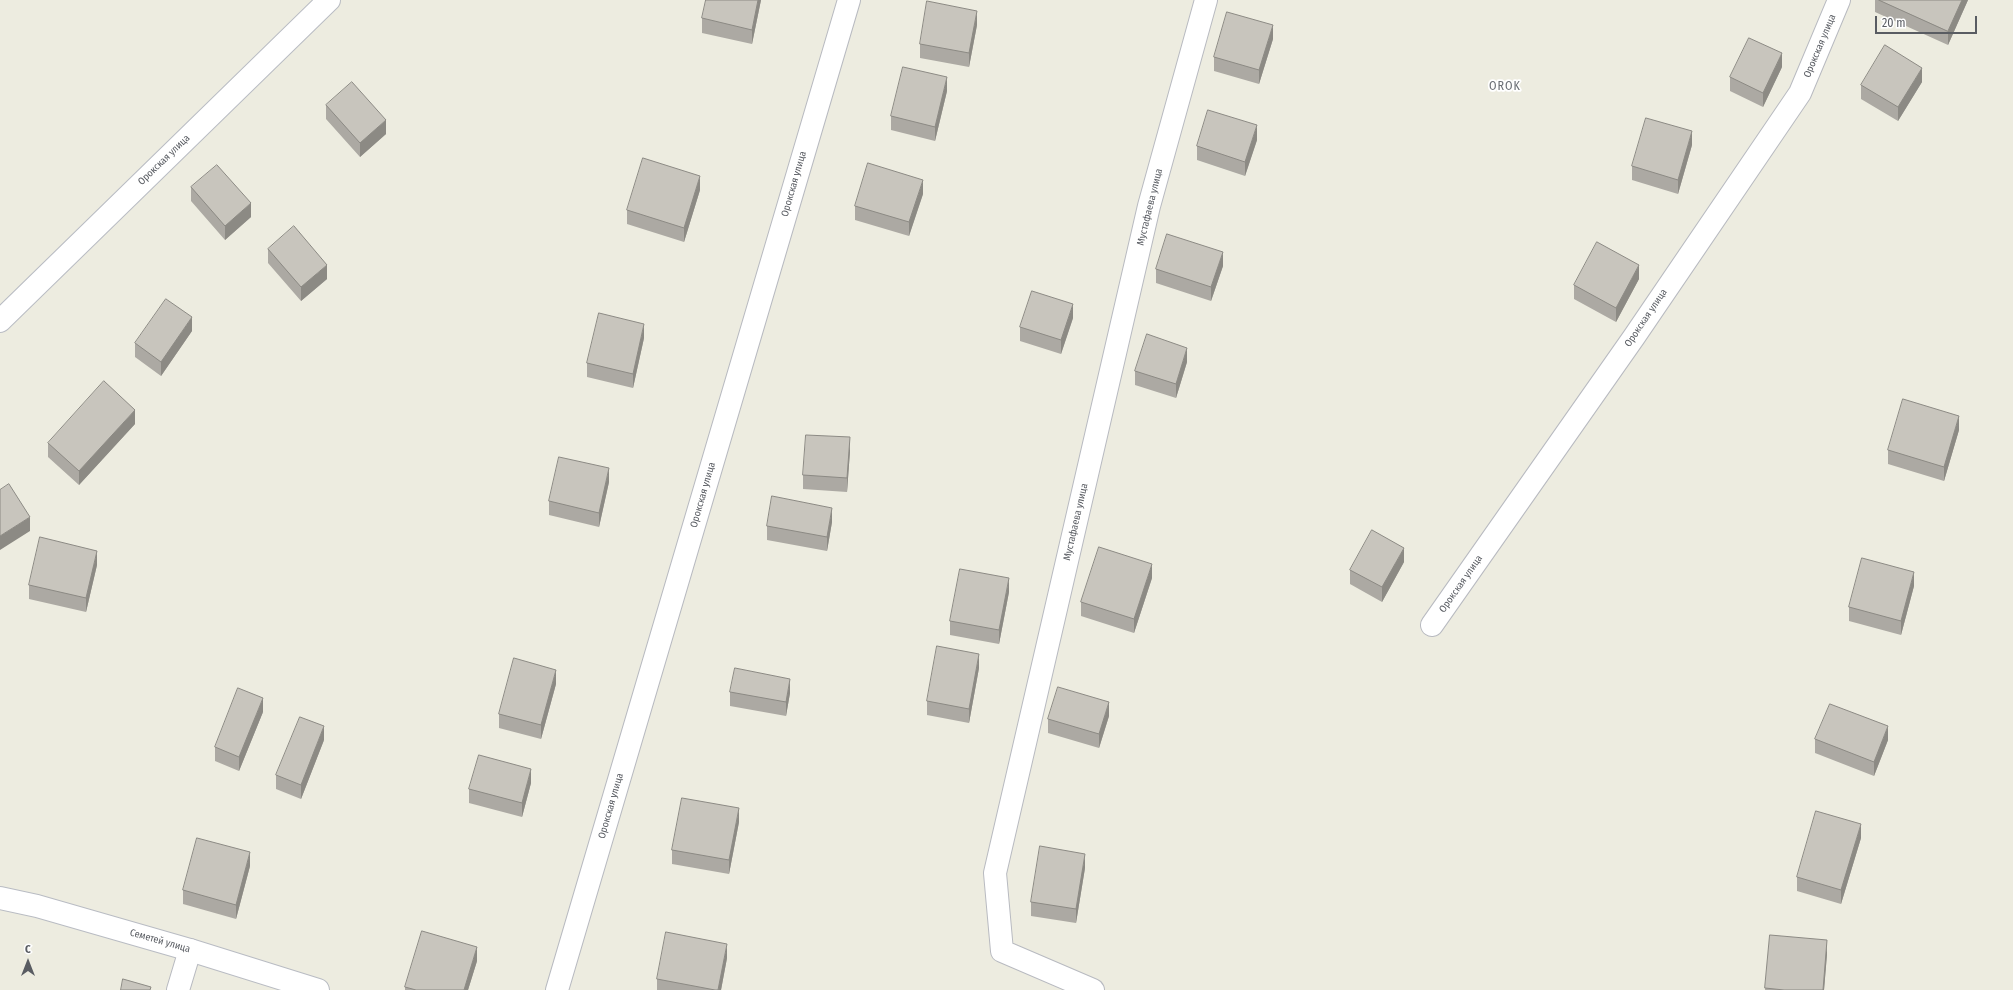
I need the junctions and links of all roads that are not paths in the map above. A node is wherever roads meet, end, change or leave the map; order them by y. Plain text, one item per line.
1 (329, 0) edge
2 (849, 0) edge
3 (1206, 0) edge
4 (1839, 0) edge
5 (0, 321) edge
6 (1432, 625) dead end
7 (0, 898) edge
8 (190, 950) junction
9 (178, 990) edge
10 (318, 990) edge
11 (557, 990) edge
12 (1093, 990) edge

1 - 5 street, Орокская улица
2 - 11 street, Орокская улица
3 - 12 street, Мустафаева улица
4 - 6 street, Орокская улица
7 - 8 street, Семетей улица
8 - 9 street
8 - 10 street, Семетей улица

